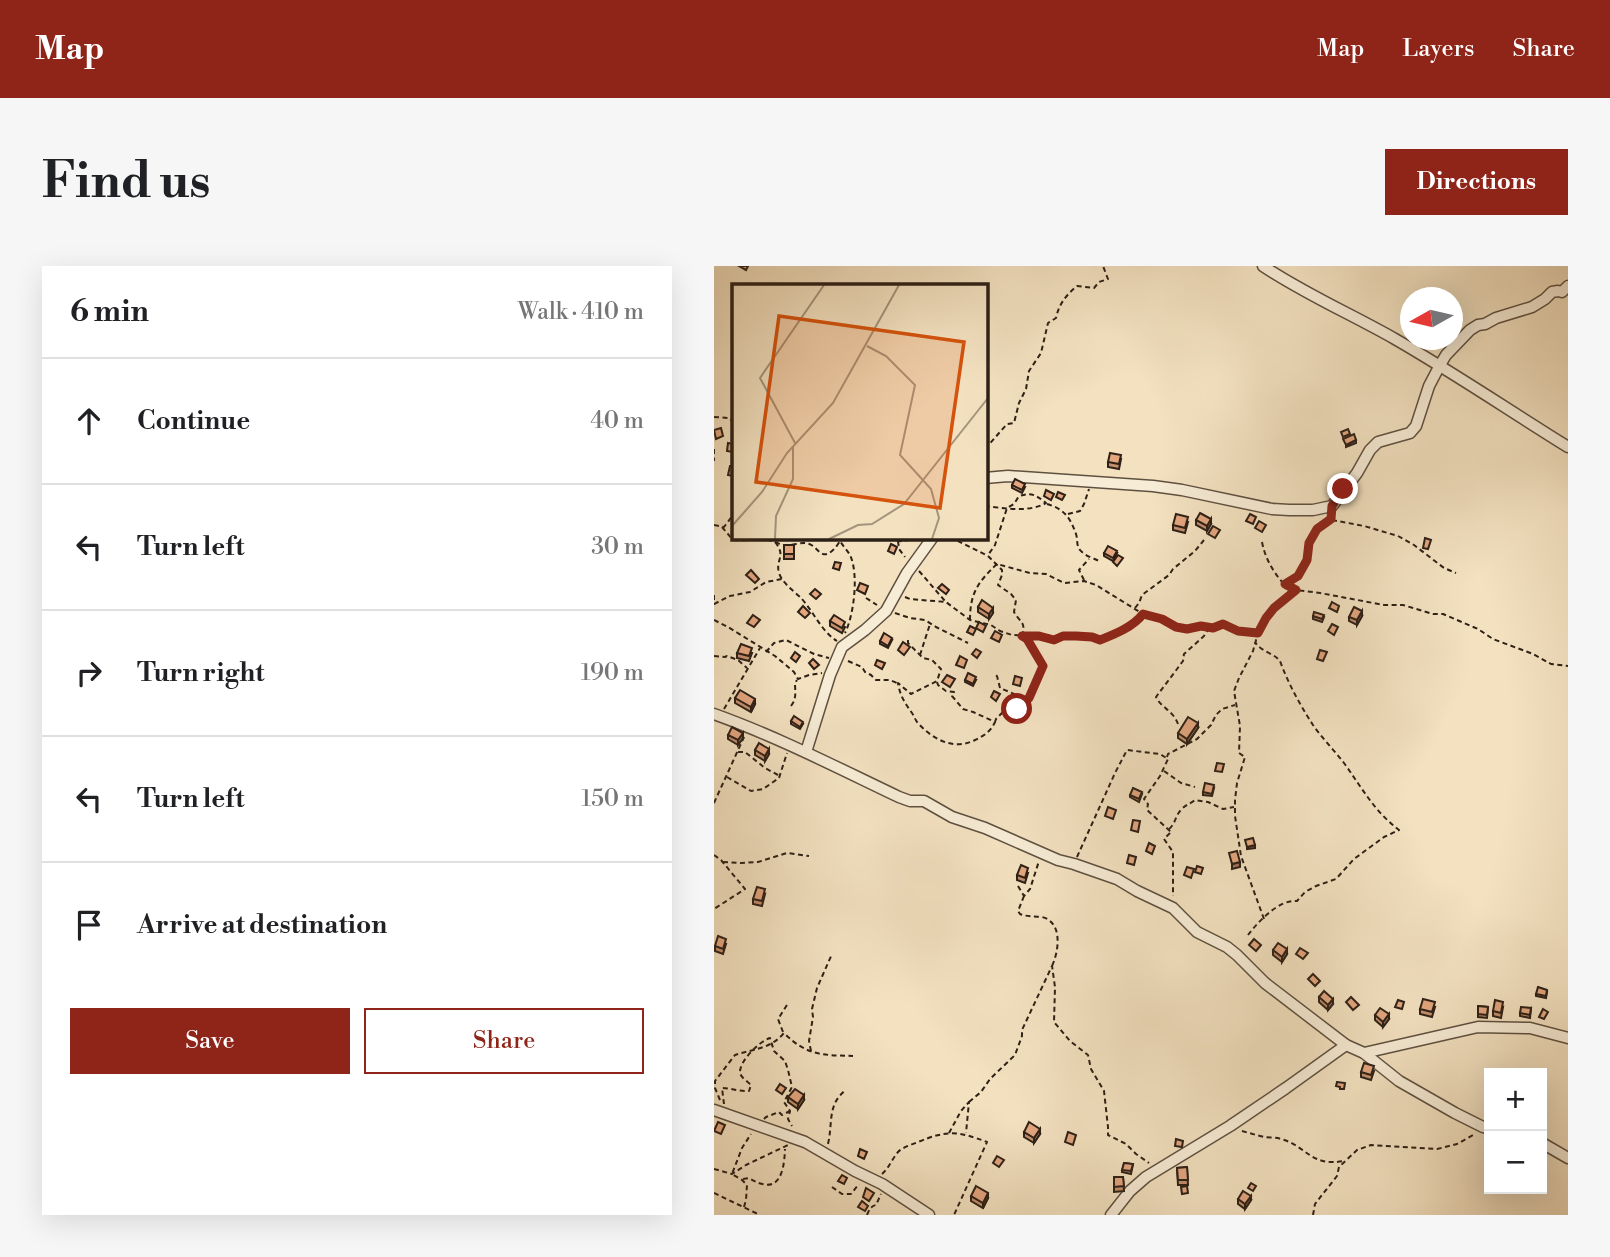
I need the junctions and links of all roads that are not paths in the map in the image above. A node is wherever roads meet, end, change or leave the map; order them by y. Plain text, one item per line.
1 (1263, 266) edge
2 (1568, 286) edge
3 (1440, 365) junction
4 (1568, 447) edge
5 (987, 478) edge
6 (932, 539) edge
7 (717, 715) edge
8 (806, 752) junction
9 (1568, 1038) edge
10 (1346, 1045) junction
11 (1364, 1053) junction
12 (720, 1112) edge
13 (1484, 1126) edge
14 (1547, 1146) edge
15 (1568, 1158) edge
16 (929, 1215) edge
17 (1111, 1215) edge

1 - 3 street
2 - 3 street
3 - 4 street
3 - 5 street
6 - 8 street
7 - 8 street
8 - 10 street
9 - 11 street
10 - 11 street
10 - 17 street
11 - 13 street
12 - 16 street
14 - 15 street

